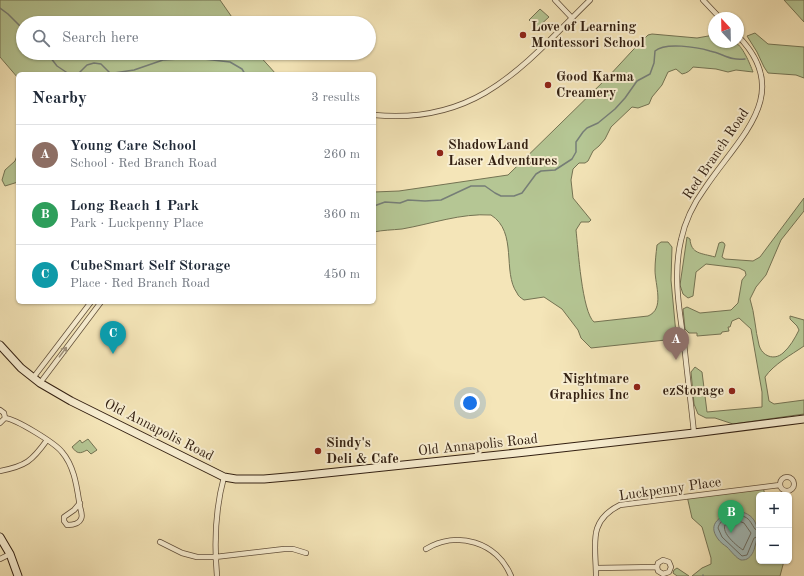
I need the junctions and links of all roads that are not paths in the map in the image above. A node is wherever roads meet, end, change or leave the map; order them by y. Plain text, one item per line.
1 (555, 0) edge
2 (590, 0) edge
3 (703, 0) edge
4 (714, 12) edge
5 (572, 18) junction
6 (744, 43) edge
7 (376, 115) edge
8 (89, 304) edge
9 (99, 304) edge
10 (0, 345) edge
11 (33, 378) junction
12 (40, 383) junction
13 (0, 410) edge
14 (5, 418) junction
15 (804, 419) edge
16 (0, 424) edge
17 (694, 433) junction
18 (47, 440) junction
19 (0, 472) edge
20 (224, 477) junction
21 (780, 485) dead end
22 (80, 503) junction
23 (0, 537) edge
24 (160, 542) dead end
25 (426, 549) dead end
26 (306, 553) dead end
27 (10, 554) junction
28 (215, 557) junction
29 (0, 559) edge
30 (657, 567) dead end
31 (596, 568) junction
32 (18, 576) edge
33 (217, 576) edge
34 (511, 576) edge
35 (596, 576) edge

1 - 5 street
2 - 5 street
3 - 4 street
5 - 7 street
6 - 17 street, Red Branch Road
8 - 11 street
12 -> 9 street
10 - 11 main road, Old Annapolis Road
11 - 12 main road, Old Annapolis Road
12 - 20 main road, Old Annapolis Road
13 - 14 street
14 - 16 street
14 - 18 street
15 - 17 main road, Old Annapolis Road
17 - 20 main road, Old Annapolis Road
18 - 19 street
18 - 22 street
20 - 28 street
21 - 31 street, Luckpenny Place
22 - 22 street
23 - 27 main road
24 - 28 street
25 - 34 street
26 - 28 street
27 - 29 street
27 - 32 main road
28 - 33 street
30 - 31 street
31 - 35 street, Luckpenny Place

